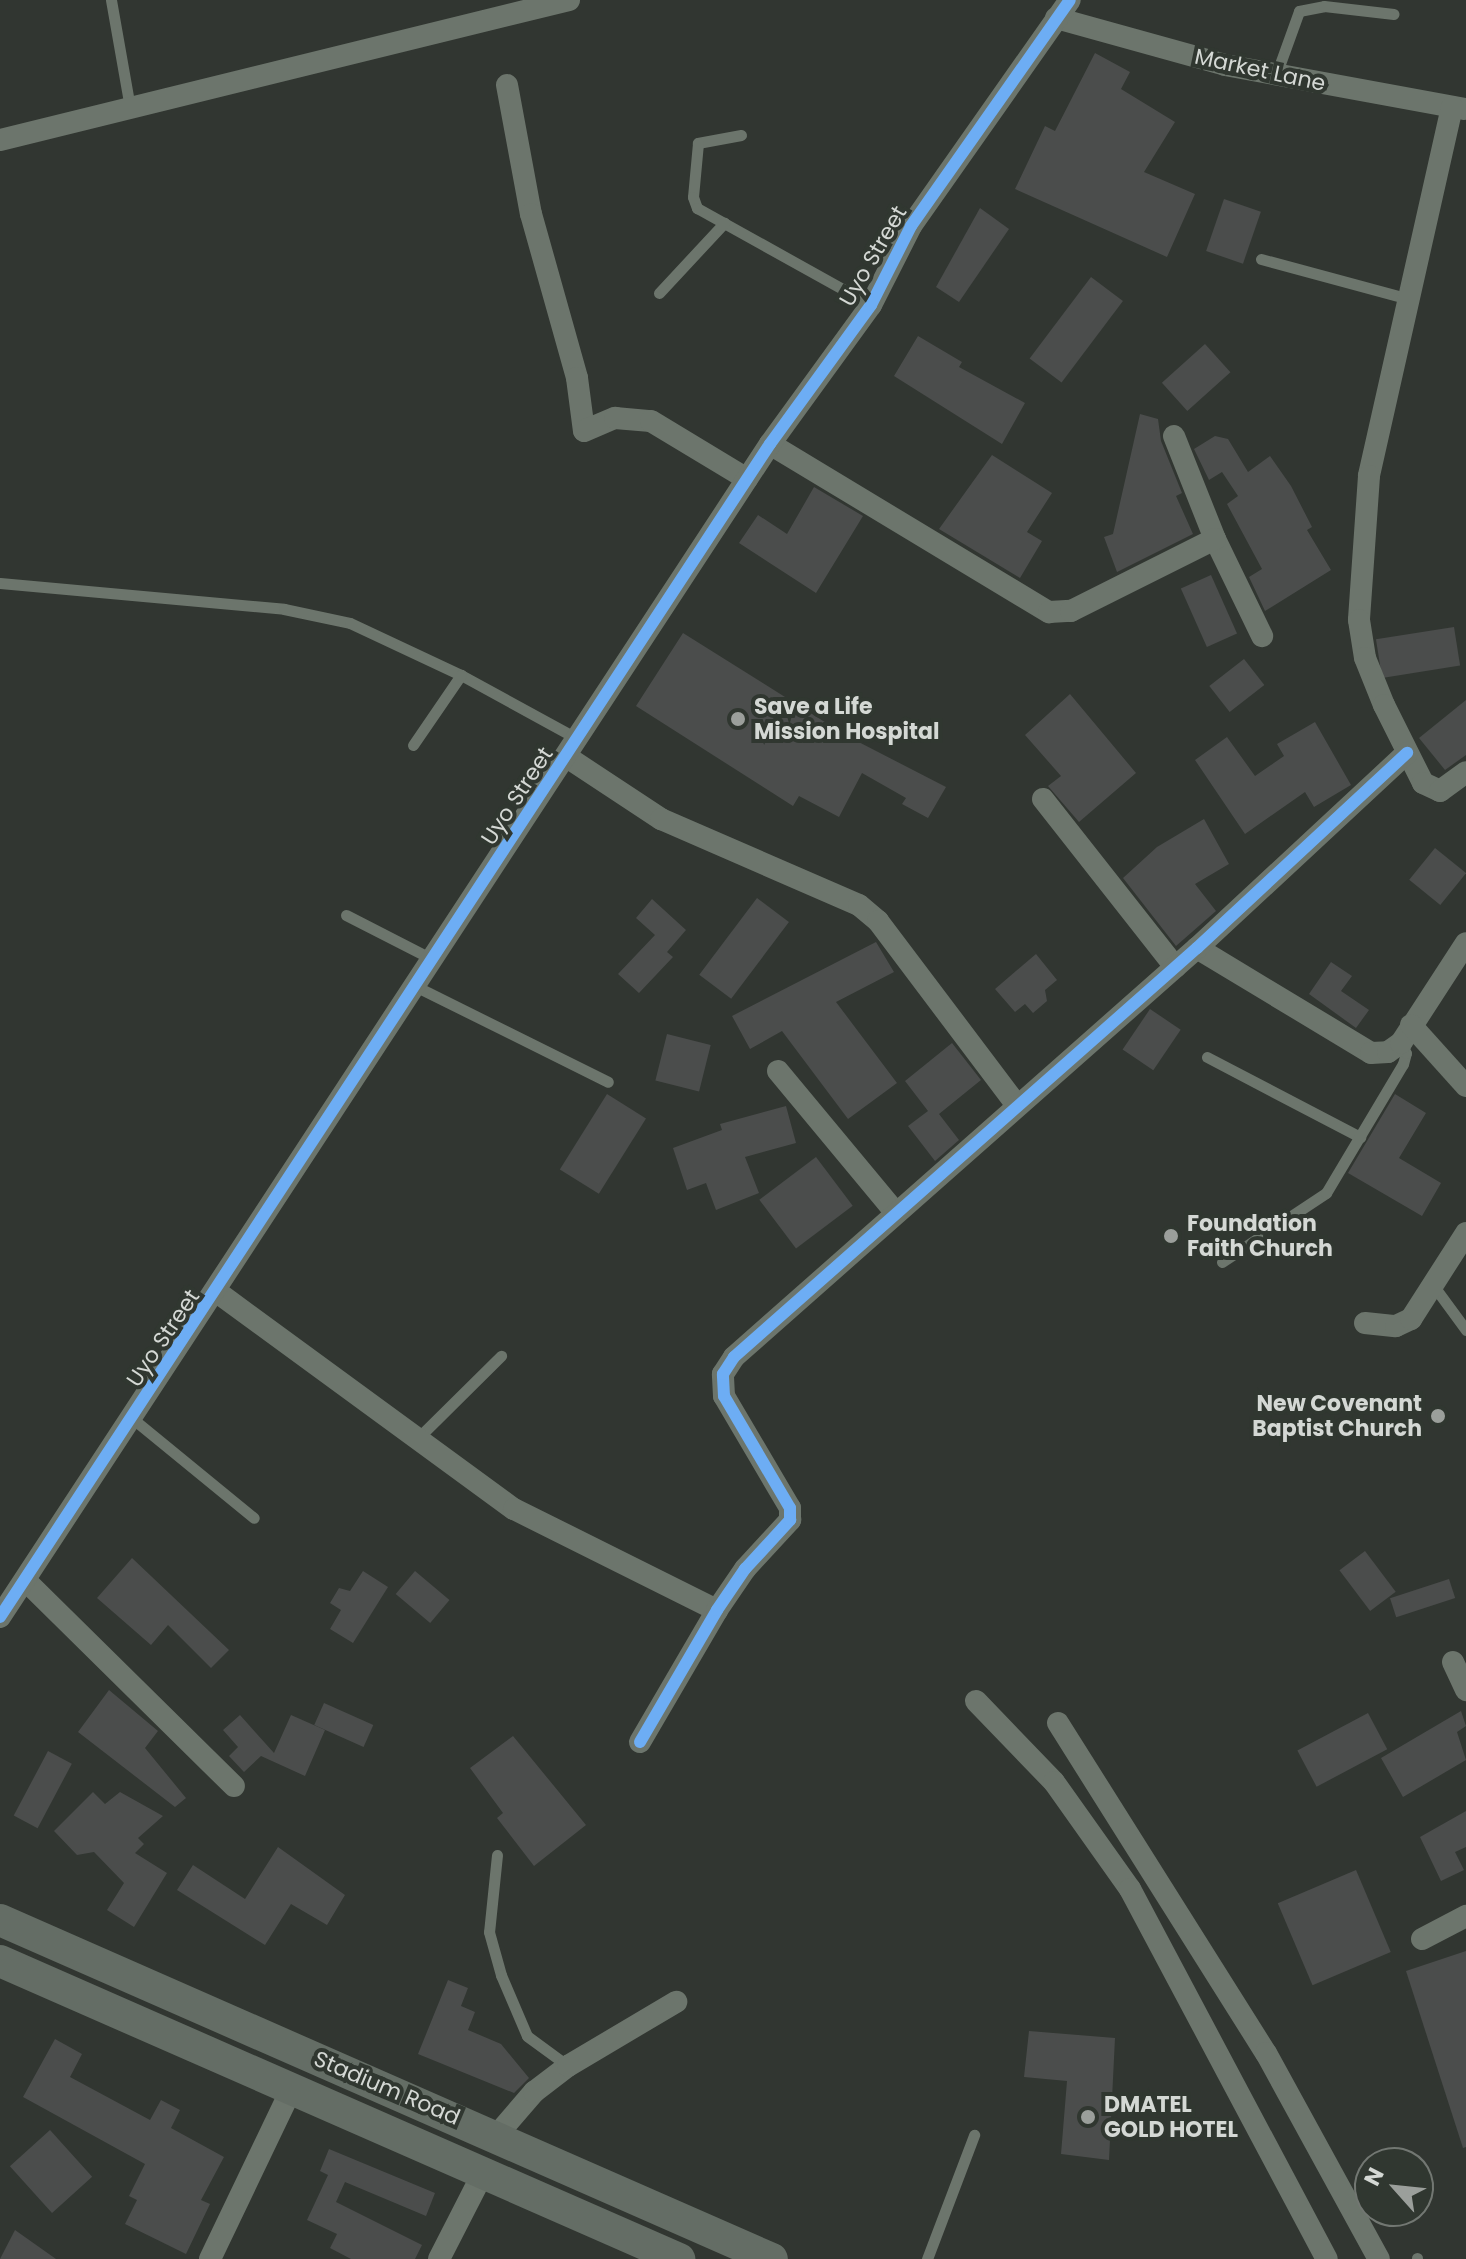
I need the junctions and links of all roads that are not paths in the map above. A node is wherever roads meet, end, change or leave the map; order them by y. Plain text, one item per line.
1 (111, 0) edge
2 (569, 0) edge
3 (1070, 0) edge
4 (1394, 14) dead end
5 (1056, 18) junction
6 (1276, 75) junction
7 (507, 85) dead end
8 (130, 108) junction
9 (1459, 108) edge
10 (741, 135) dead end
11 (0, 140) edge
12 (724, 223) junction
13 (1261, 259) dead end
14 (659, 293) dead end
15 (1409, 299) junction
16 (871, 305) junction
17 (1174, 436) dead end
18 (770, 444) junction
19 (747, 479) junction
20 (1215, 539) junction
21 (0, 583) edge
22 (1262, 636) dead end
23 (461, 675) junction
24 (413, 745) dead end
25 (573, 748) junction
26 (1407, 753) junction
27 (1466, 772) edge
28 (1043, 799) dead end
29 (346, 915) dead end
30 (1466, 943) edge
31 (1197, 948) junction
32 (434, 961) junction
33 (1175, 967) junction
34 (417, 987) junction
35 (1406, 1034) junction
36 (1207, 1057) dead end
37 (778, 1071) dead end
38 (608, 1082) dead end
39 (1466, 1086) edge
40 (1016, 1104) junction
41 (1360, 1137) junction
42 (895, 1212) junction
43 (1466, 1233) edge
44 (1222, 1262) dead end
45 (1433, 1285) junction
46 (217, 1292) junction
47 (1365, 1323) dead end
48 (1466, 1330) edge
49 (501, 1356) dead end
50 (133, 1419) junction
51 (418, 1438) junction
52 (254, 1518) dead end
53 (26, 1581) junction
54 (717, 1610) junction
55 (0, 1617) edge
56 (1453, 1662) dead end
57 (1466, 1690) edge
58 (976, 1701) dead end
59 (1058, 1723) dead end
60 (640, 1742) dead end
61 (234, 1786) dead end
62 (497, 1855) dead end
63 (1466, 1916) edge
64 (0, 1920) edge
65 (1422, 1939) dead end
66 (0, 1961) edge
67 (676, 2002) dead end
68 (568, 2066) junction
69 (293, 2086) junction
70 (497, 2135) junction
71 (974, 2135) dead end
72 (484, 2171) junction
73 (694, 2226) junction
74 (719, 2248) edge
75 (210, 2259) edge
76 (439, 2259) edge
77 (680, 2259) edge
78 (772, 2259) edge
79 (927, 2259) edge
80 (1327, 2259) edge
81 (1379, 2259) edge

1 - 8 lane
2 - 8 street
3 - 5 street, Uyo Street
4 - 6 lane
5 - 6 street, Market Lane
5 - 16 street, Uyo Street
6 - 9 street, Market Lane
7 - 19 street
8 - 11 street
9 - 15 street
10 - 12 lane
12 - 14 lane
12 - 16 lane
13 - 15 lane
15 - 26 street
16 - 18 street, Uyo Street
17 - 20 street
18 - 19 street, Uyo Street
18 - 20 street
19 - 25 street, Uyo Street
20 - 22 street
21 - 23 lane
23 - 24 lane
23 - 25 lane
25 - 32 street, Uyo Street
25 - 40 street
26 - 27 street
26 - 31 street
28 - 33 street
29 - 32 lane
30 - 35 street
31 - 33 street
31 - 35 street
32 - 34 street, Uyo Street
33 - 40 street
34 - 38 lane
34 - 46 street, Uyo Street
35 - 39 street
35 - 41 lane
36 - 41 lane
37 - 42 street
40 - 42 street
41 - 44 lane
42 - 54 street
43 - 45 street
45 - 47 street
45 - 48 lane
46 - 50 street, Uyo Street
46 - 51 street
49 - 51 lane
50 - 52 lane
50 - 53 street, Uyo Street
51 - 54 street
53 - 55 street, Uyo Street
53 - 61 street
54 - 60 street
56 - 57 street
58 - 80 street
59 - 81 street
62 - 68 lane
63 - 65 street
64 - 70 main road, Stadium Road
66 - 69 main road, Stadium Road
67 - 68 street
68 - 70 street
69 - 72 main road, Stadium Road
69 - 75 street
70 - 73 main road, Stadium Road
71 - 79 lane
72 - 76 street
72 - 77 main road, Stadium Road
73 - 74 main road, Stadium Road
73 - 77 main road
74 - 78 main road, Stadium Road

